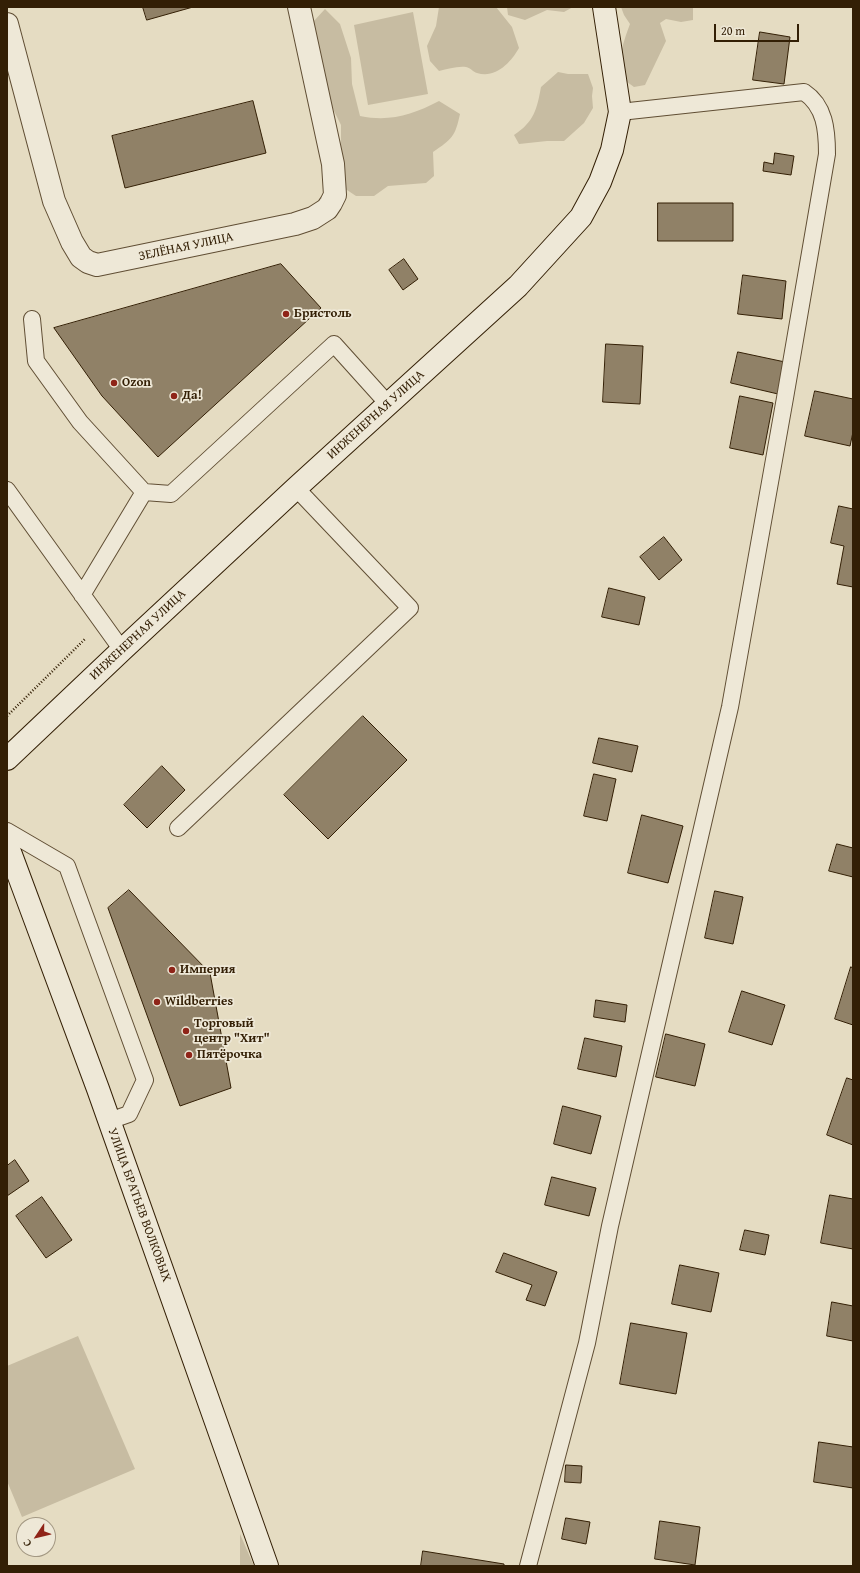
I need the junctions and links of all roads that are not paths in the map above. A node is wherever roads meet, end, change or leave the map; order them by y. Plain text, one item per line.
1 (299, 7) edge
2 (604, 7) edge
3 (7, 24) edge
4 (620, 112) junction
5 (32, 319) dead end
6 (388, 404) junction
7 (296, 488) junction
8 (7, 490) edge
9 (144, 492) junction
10 (82, 595) junction
11 (122, 650) junction
12 (7, 759) edge
13 (178, 828) dead end
14 (7, 831) edge
15 (7, 844) edge
16 (109, 1122) junction
17 (267, 1566) edge
18 (528, 1566) edge

1 - 3 street, ЗЕЛЁНАЯ УЛИЦА
2 - 4 street, ИНЖЕНЕРНАЯ УЛИЦА
4 - 6 street, ИНЖЕНЕРНАЯ УЛИЦА
4 - 18 lane
5 - 9 lane
6 - 7 street, ИНЖЕНЕРНАЯ УЛИЦА
6 - 9 lane
7 - 11 street, ИНЖЕНЕРНАЯ УЛИЦА
7 - 13 lane
8 - 10 lane
9 - 10 lane
10 - 11 lane
11 - 12 street, ИНЖЕНЕРНАЯ УЛИЦА
14 - 16 lane
15 - 16 street, УЛИЦА БРАТЬЕВ ВОЛКОВЫХ
16 - 17 street, УЛИЦА БРАТЬЕВ ВОЛКОВЫХ

